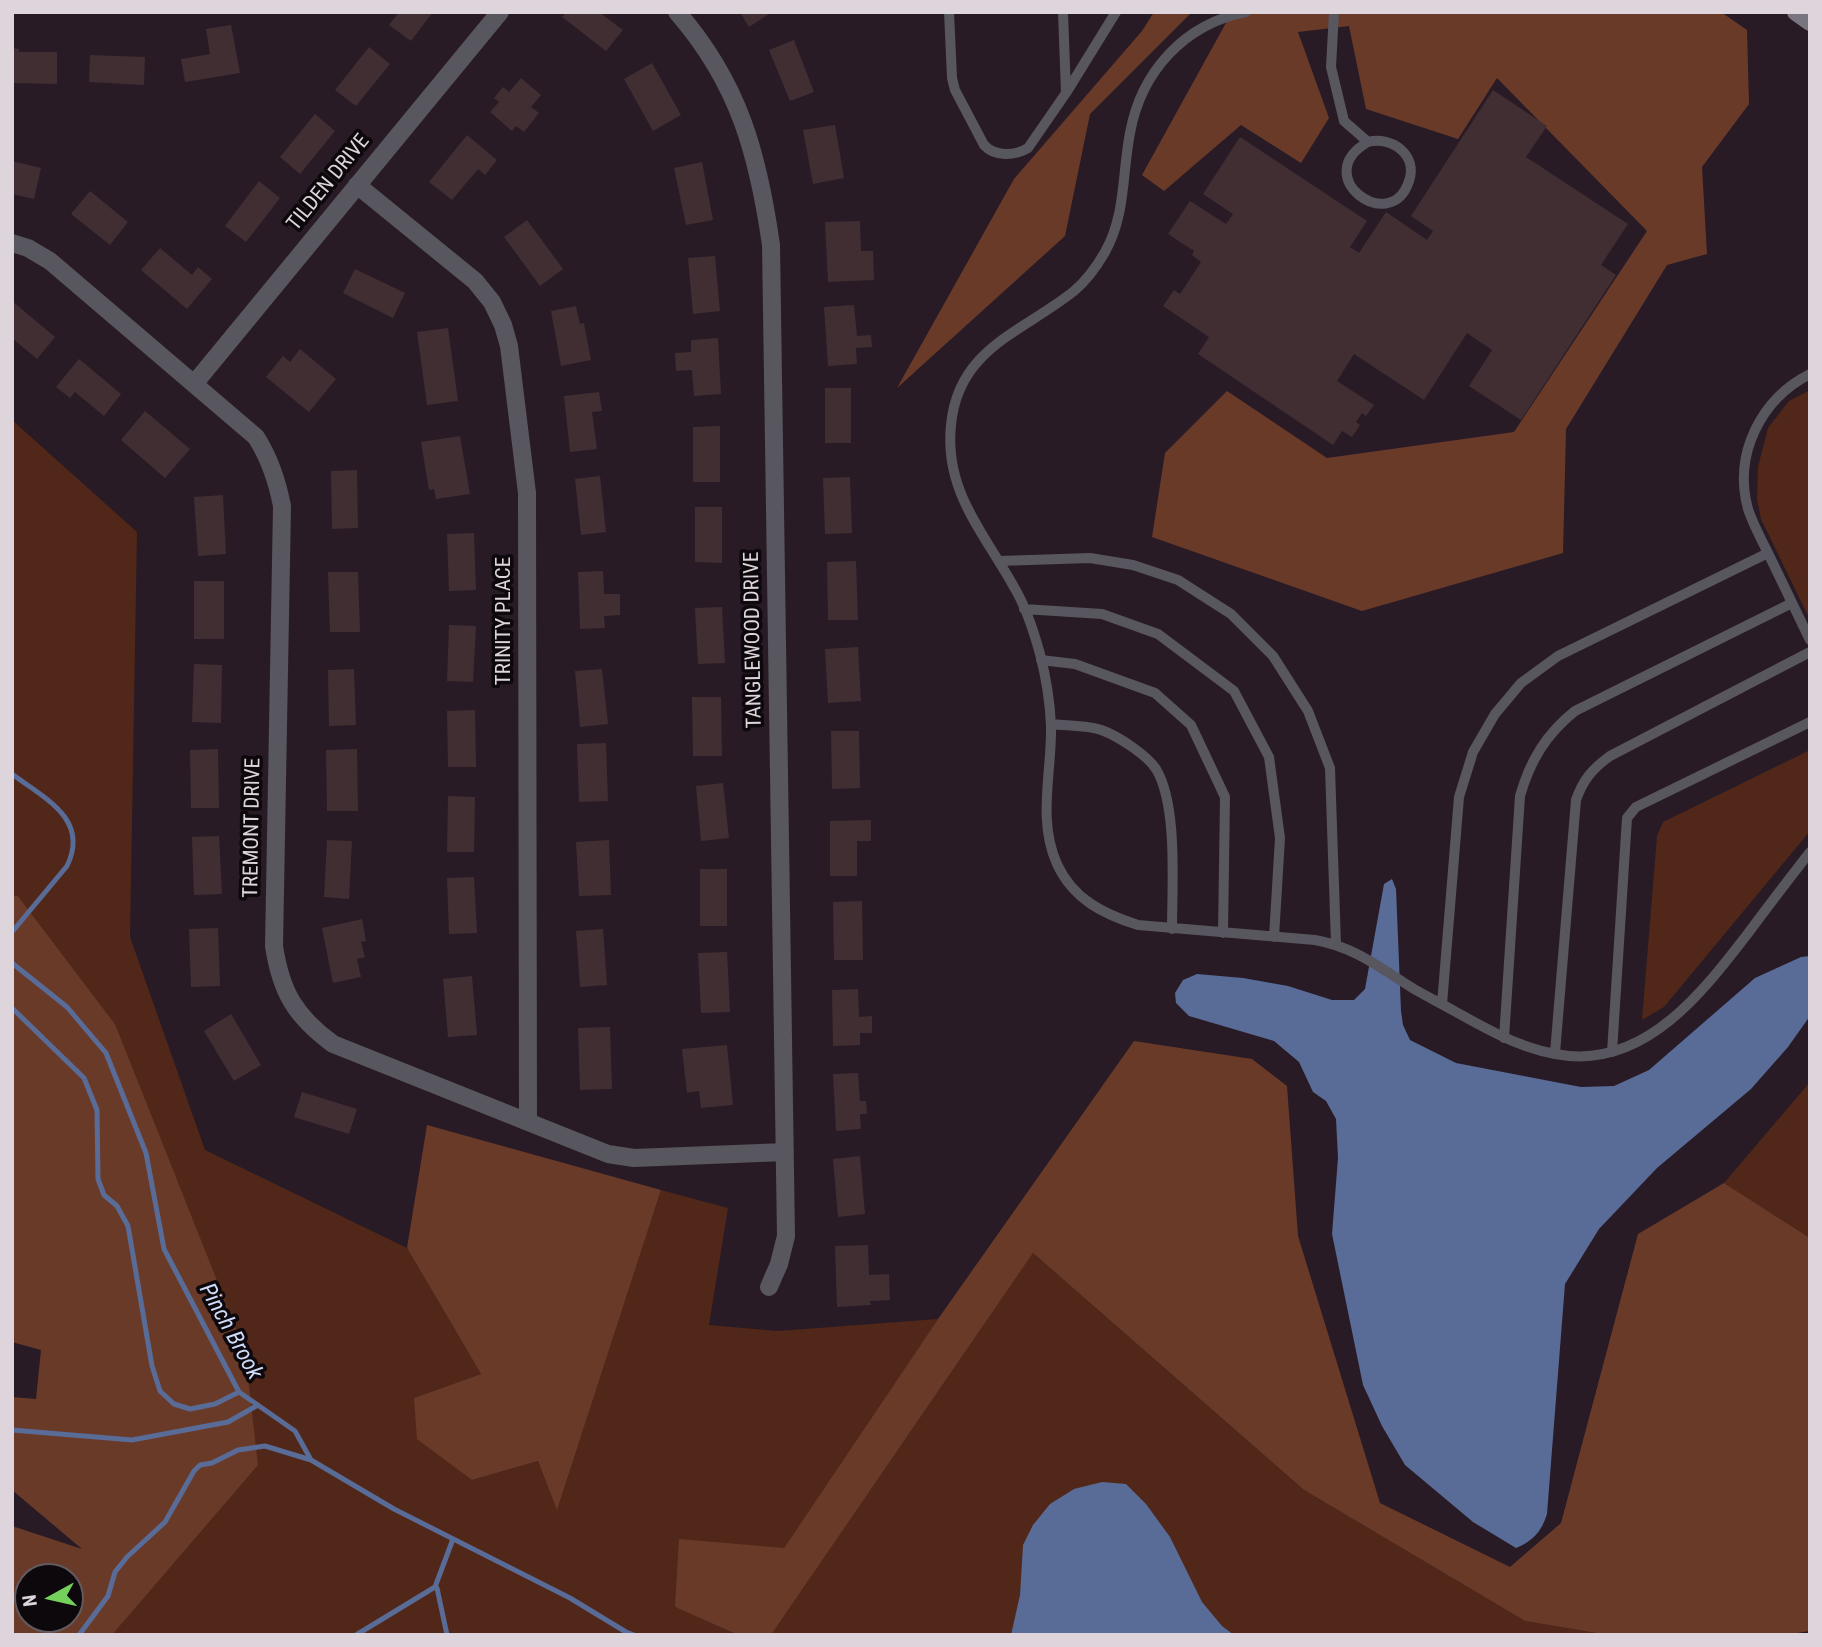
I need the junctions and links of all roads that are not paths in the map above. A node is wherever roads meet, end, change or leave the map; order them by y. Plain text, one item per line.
1 (500, 12) edge
2 (677, 12) edge
3 (949, 12) edge
4 (1063, 12) edge
5 (1116, 12) edge
6 (1246, 12) edge
7 (1334, 12) edge
8 (1796, 12) edge
9 (1810, 22) edge
10 (1066, 93) junction
11 (1368, 142) junction
12 (357, 185) junction
13 (12, 243) edge
14 (1810, 374) edge
15 (194, 384) junction
16 (1768, 553) junction
17 (999, 562) junction
18 (1792, 603) junction
19 (1024, 608) junction
20 (1810, 640) edge
21 (1810, 652) edge
22 (1041, 660) junction
23 (1810, 722) edge
24 (1051, 724) junction
25 (1810, 852) edge
26 (1172, 929) junction
27 (1223, 933) junction
28 (1275, 937) junction
29 (1336, 944) junction
30 (1442, 1004) junction
31 (1503, 1038) junction
32 (1612, 1052) junction
33 (1555, 1053) junction
34 (528, 1122) junction
35 (785, 1152) junction
36 (769, 1287) dead end

1 - 12 street, TILDEN DRIVE
2 - 35 street, TANGLEWOOD DRIVE
3 - 10 lane
4 - 10 lane
5 - 10 lane
6 - 17 lane
7 - 11 lane
8 - 9 street
11 - 11 lane
12 - 15 street, TILDEN DRIVE
12 - 34 street, TRINITY PLACE
13 - 15 street, TREMONT DRIVE
14 - 16 lane
15 - 34 street, TREMONT DRIVE
16 - 18 lane
16 - 30 lane
17 - 19 lane
17 - 29 lane
18 - 20 lane
18 - 31 lane
19 - 22 lane
19 - 28 lane
21 - 33 lane
22 - 24 lane
22 - 27 lane
23 - 32 lane
24 - 26 lane
24 - 26 lane
25 - 32 lane
26 - 27 lane
27 - 28 lane
28 - 29 lane
29 - 30 lane
30 - 31 lane
31 - 33 lane
32 - 33 lane
34 - 35 street, TREMONT DRIVE
35 - 36 street, TANGLEWOOD DRIVE

